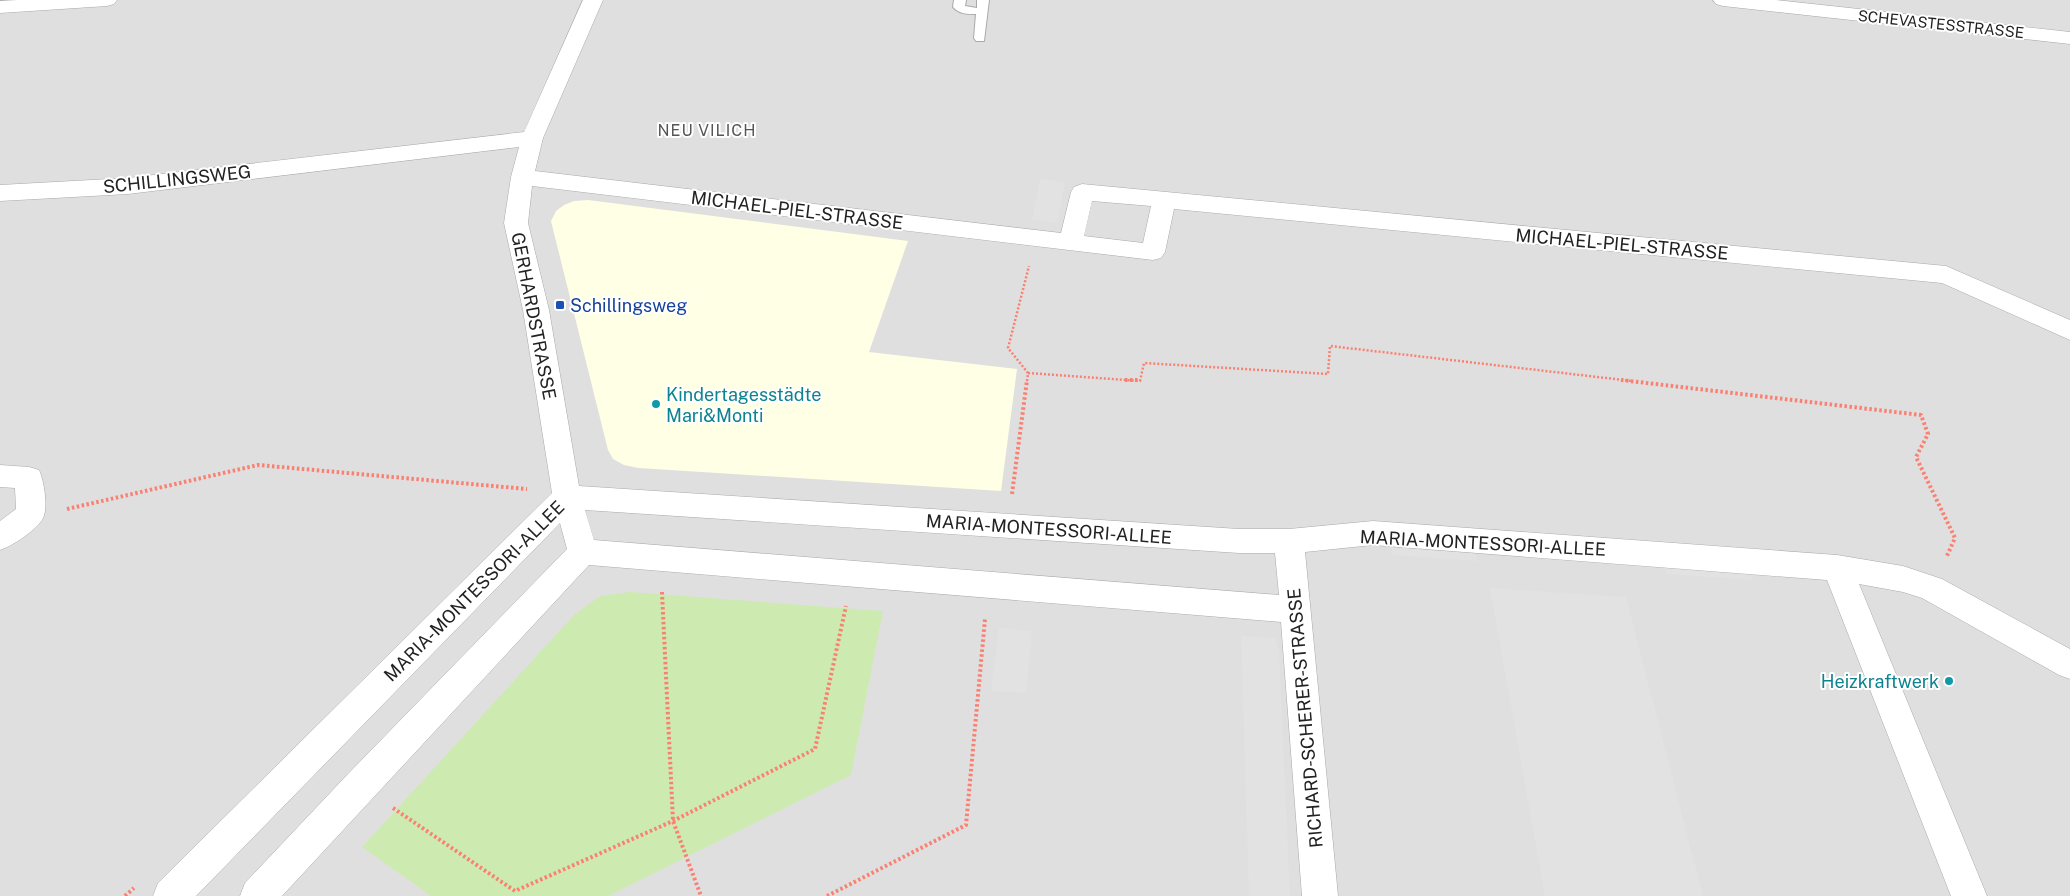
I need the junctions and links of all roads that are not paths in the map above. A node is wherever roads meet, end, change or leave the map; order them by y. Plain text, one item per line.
1 (107, 0) edge
2 (593, 0) edge
3 (960, 0) edge
4 (1723, 0) edge
5 (982, 6) edge
6 (0, 7) edge
7 (980, 38) dead end
8 (2070, 38) edge
9 (532, 138) junction
10 (522, 177) junction
11 (0, 193) edge
12 (1164, 200) junction
13 (1071, 243) junction
14 (2070, 331) edge
15 (0, 476) edge
16 (566, 497) junction
17 (0, 538) edge
18 (1289, 541) junction
19 (583, 552) junction
20 (1837, 568) junction
21 (1295, 610) junction
22 (2070, 665) edge
23 (171, 896) edge
24 (258, 896) edge
25 (1320, 896) edge
26 (1969, 896) edge

1 - 6 street
2 - 9 street, GERHARDSTRASSE
3 - 5 lane
4 - 8 street, SCHEVASTESSTRASSE
5 - 7 lane
9 - 10 street, GERHARDSTRASSE
9 - 11 street, SCHILLINGSWEG
10 - 13 street, MICHAEL-PIEL-STRASSE
10 - 16 street, GERHARDSTRASSE
12 - 13 street, MICHAEL-PIEL-STRASSE
12 - 13 street, MICHAEL-PIEL-STRASSE
12 - 14 street, MICHAEL-PIEL-STRASSE
15 - 17 street
16 - 18 street, MARIA-MONTESSORI-ALLEE
16 - 19 street, GERHARDSTRASSE
16 - 23 street, MARIA-MONTESSORI-ALLEE
18 - 20 street, MARIA-MONTESSORI-ALLEE
18 - 21 street, RICHARD-SCHERER-STRASSE
19 - 21 street
19 - 24 street
20 - 22 street, MARIA-MONTESSORI-ALLEE
20 - 26 street
21 - 25 street, RICHARD-SCHERER-STRASSE

